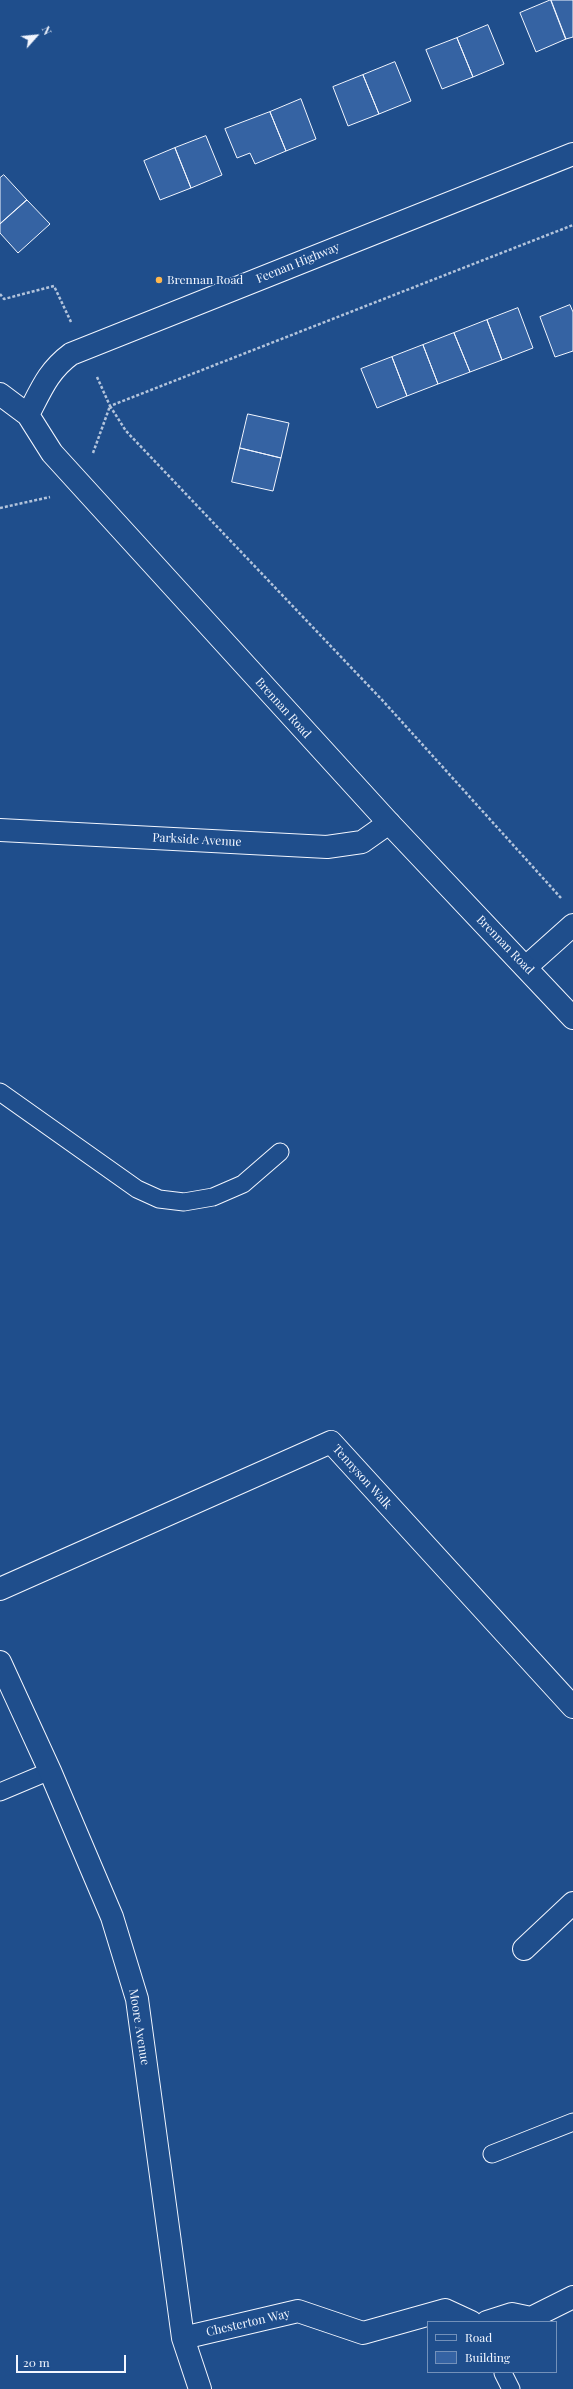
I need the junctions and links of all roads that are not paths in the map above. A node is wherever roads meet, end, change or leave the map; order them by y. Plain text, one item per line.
1 (573, 154) edge
2 (0, 394) edge
3 (28, 414) junction
4 (389, 823) junction
5 (0, 830) edge
6 (573, 925) edge
7 (526, 967) junction
8 (573, 1018) edge
9 (0, 1092) edge
10 (280, 1152) dead end
11 (0, 1589) edge
12 (0, 1662) edge
13 (573, 1707) edge
14 (50, 1771) junction
15 (0, 1792) edge
16 (573, 1903) edge
17 (524, 1949) dead end
18 (573, 2122) edge
19 (492, 2154) dead end
20 (573, 2297) edge
21 (469, 2321) edge
22 (490, 2321) edge
23 (183, 2338) junction
24 (503, 2373) edge
25 (200, 2389) edge
26 (512, 2389) edge

1 - 3 street, Feenan Highway
2 - 3 street, Brennan Road
3 - 4 street, Brennan Road
4 - 5 street, Parkside Avenue
4 - 7 street, Brennan Road
6 - 7 street
7 - 8 street, Brennan Road
9 - 10 lane
11 - 13 street, Tennyson Walk
12 - 14 street, Moore Avenue
14 - 15 lane
14 - 23 street, Moore Avenue
16 - 17 street
18 - 19 lane
20 - 22 street
21 - 23 street, Chesterton Way
23 - 25 street, Moore Avenue
24 - 26 lane

